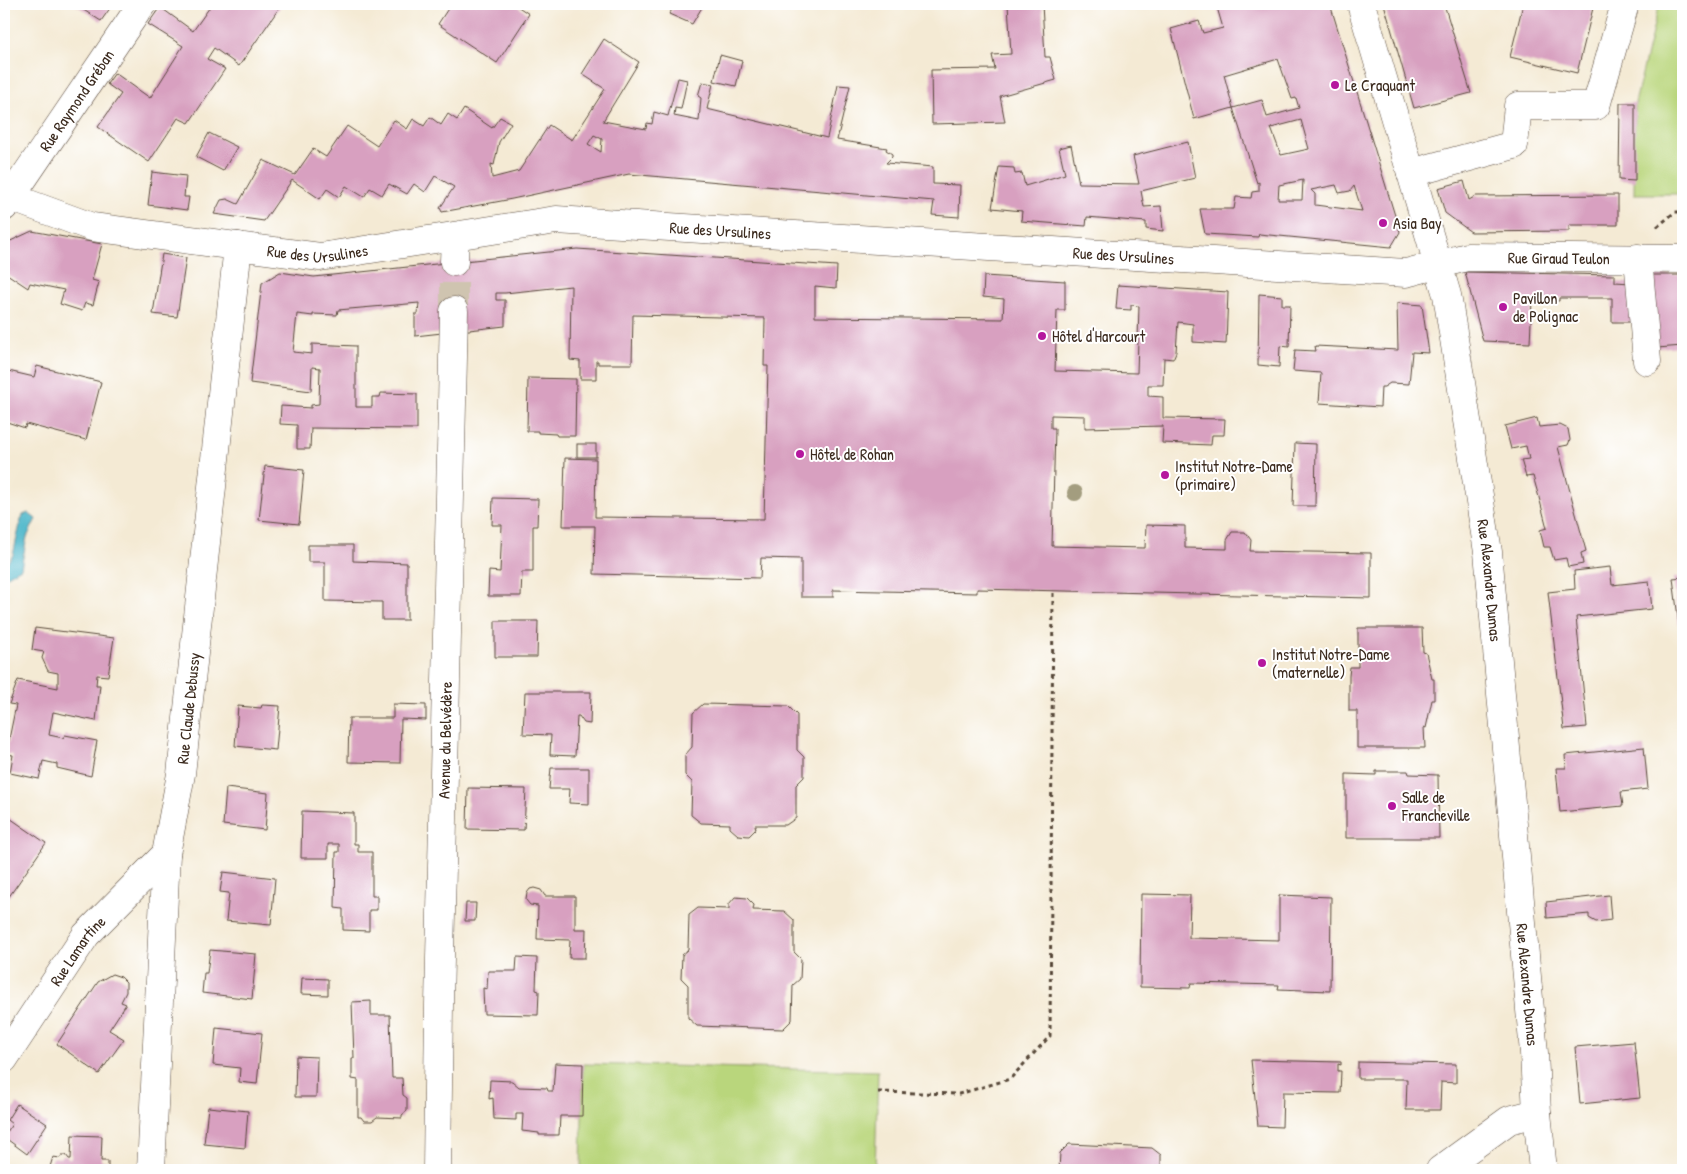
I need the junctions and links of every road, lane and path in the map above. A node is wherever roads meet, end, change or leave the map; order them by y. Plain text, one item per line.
1 (142, 4) edge
2 (1361, 4) edge
3 (1624, 4) edge
4 (1411, 173) junction
5 (6, 199) edge
6 (1683, 212) edge
7 (1651, 233) dead end
8 (238, 246) junction
9 (1638, 258) junction
10 (1683, 259) edge
11 (1437, 264) junction
12 (454, 311) tunnel mouth
13 (1647, 361) dead end
14 (1053, 591) dead end
15 (166, 854) junction
16 (4, 1058) edge
17 (878, 1092) dead end
18 (1537, 1112) junction
19 (151, 1170) edge
20 (437, 1170) edge
21 (1440, 1170) edge
22 (1543, 1170) edge

1 - 5 street, Rue Raymond Gréban
2 - 4 street, Rue Alexandre Dumas
3 - 4 street
4 - 11 street, Rue Alexandre Dumas
5 - 8 street, Rue des Ursulines
6 - 7 path
8 - 11 street, Rue des Ursulines
8 - 15 street, Rue Claude Debussy
9 - 10 street, Rue Giraud Teulon
9 - 11 street, Rue Giraud Teulon
9 - 13 street
11 - 18 street, Rue Alexandre Dumas
12 - 20 street, Avenue du Belvédère
14 - 17 path
15 - 16 street, Rue Lamartine
15 - 19 street, Rue Claude Debussy
18 - 21 street
18 - 22 street, Rue Alexandre Dumas

